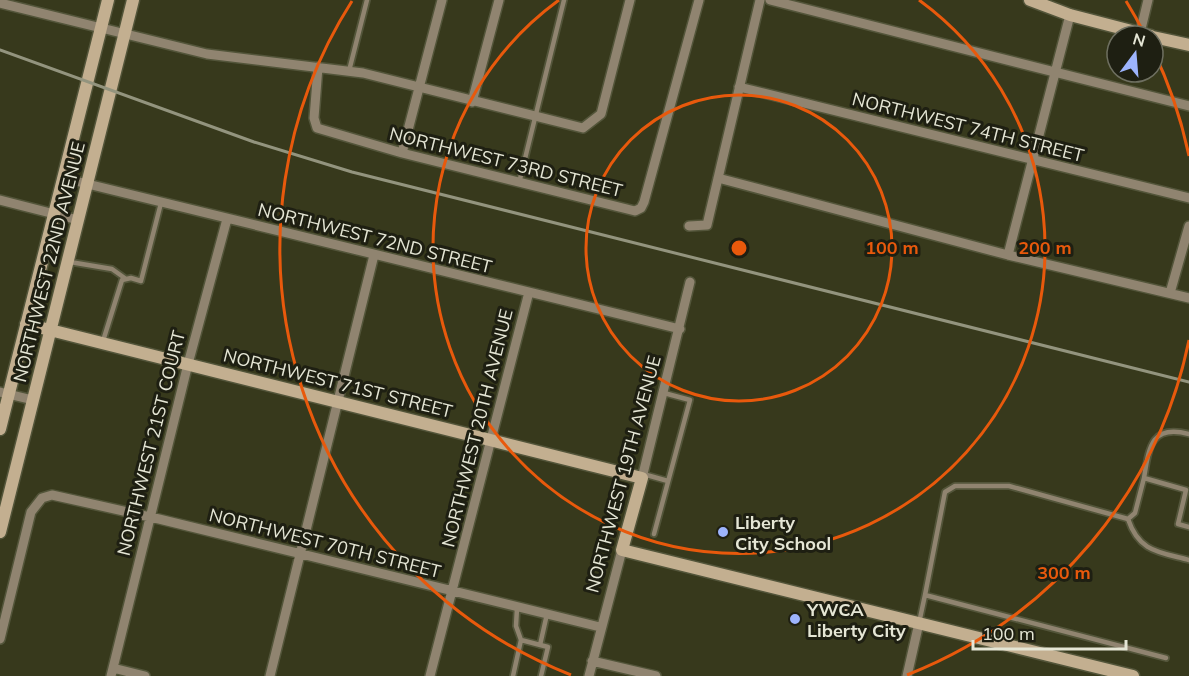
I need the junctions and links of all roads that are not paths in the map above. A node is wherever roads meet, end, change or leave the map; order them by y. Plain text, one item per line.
1 (108, 0) edge
2 (133, 0) edge
3 (367, 0) edge
4 (442, 0) edge
5 (499, 0) edge
6 (564, 0) edge
7 (630, 0) edge
8 (699, 0) edge
9 (760, 0) edge
10 (770, 0) edge
11 (1030, 0) edge
12 (1148, 0) edge
13 (0, 3) edge
14 (1064, 9) edge
15 (1112, 24) edge
16 (1148, 24) edge
17 (101, 28) junction
18 (125, 34) junction
19 (1165, 39) edge
20 (1189, 45) edge
21 (318, 67) junction
22 (349, 71) junction
23 (1056, 72) junction
24 (739, 87) junction
25 (419, 88) junction
26 (472, 102) junction
27 (1189, 106) edge
28 (536, 118) junction
29 (402, 153) junction
30 (1032, 160) junction
31 (63, 178) junction
32 (718, 178) junction
33 (519, 183) junction
34 (87, 184) junction
35 (1189, 198) edge
36 (0, 200) edge
37 (161, 203) junction
38 (54, 213) junction
39 (227, 219) junction
40 (78, 220) junction
41 (689, 226) dead end
42 (1189, 226) edge
43 (374, 255) junction
44 (1008, 255) junction
45 (68, 262) junction
46 (126, 279) junction
47 (690, 282) dead end
48 (529, 292) junction
49 (1170, 293) junction
50 (1189, 298) edge
51 (26, 324) junction
52 (680, 329) junction
53 (51, 330) junction
54 (102, 344) junction
55 (188, 364) junction
56 (4, 393) edge
57 (664, 393) junction
58 (33, 400) junction
59 (338, 402) junction
60 (0, 429) edge
61 (1189, 434) edge
62 (489, 439) junction
63 (642, 476) junction
64 (1144, 478) junction
65 (668, 481) junction
66 (149, 518) junction
67 (1128, 519) junction
68 (1189, 527) edge
69 (0, 532) edge
70 (654, 534) dead end
71 (622, 550) junction
72 (299, 555) junction
73 (1189, 560) edge
74 (452, 592) junction
75 (925, 595) junction
76 (517, 607) junction
77 (547, 614) junction
78 (919, 623) junction
79 (600, 627) junction
80 (0, 639) edge
81 (521, 640) junction
82 (540, 645) junction
83 (1166, 658) dead end
84 (592, 661) junction
85 (112, 672) edge
86 (145, 676) edge
87 (270, 676) edge
88 (430, 676) edge
89 (513, 676) edge
90 (541, 676) edge
91 (589, 676) edge
92 (656, 676) edge
93 (907, 676) edge
94 (1133, 676) edge

1 - 17 street, NORTHWEST 22ND AVENUE
2 - 18 street, NORTHWEST 22ND AVENUE
3 - 22 lane
4 - 25 street
5 - 26 street
6 - 28 lane
7 - 28 street
8 - 33 street, NORTHWEST 73RD STREET
9 - 24 street
10 - 23 street
11 - 14 street
12 - 16 street
13 - 17 street
14 - 15 street
14 - 23 street
17 - 18 street
17 - 31 street, NORTHWEST 22ND AVENUE
18 - 21 street
18 - 34 street, NORTHWEST 22ND AVENUE
19 - 20 street
21 - 22 street
21 - 29 street, NORTHWEST 73RD STREET
22 - 25 street
23 - 27 street
23 - 30 street
24 - 30 street, NORTHWEST 74TH STREET
24 - 32 street
25 - 26 street
25 - 29 street
26 - 28 street
28 - 33 lane
29 - 33 street, NORTHWEST 73RD STREET
30 - 35 street, NORTHWEST 74TH STREET
30 - 44 street
31 - 34 street, NORTHWEST 72ND STREET
31 - 38 street, NORTHWEST 22ND AVENUE
32 - 41 street
32 - 44 street
34 - 37 street, NORTHWEST 72ND STREET
34 - 40 street, NORTHWEST 22ND AVENUE
36 - 38 street
37 - 39 street, NORTHWEST 72ND STREET
37 - 46 lane
38 - 40 street
38 - 51 street, NORTHWEST 22ND AVENUE
39 - 43 street, NORTHWEST 72ND STREET
39 - 55 street, NORTHWEST 21ST COURT
40 - 45 street, NORTHWEST 22ND AVENUE
42 - 49 street
43 - 48 street, NORTHWEST 72ND STREET
43 - 59 street
44 - 49 street
45 - 46 lane
45 - 53 street, NORTHWEST 22ND AVENUE
46 - 54 lane
47 - 52 street, NORTHWEST 19TH AVENUE
48 - 52 street, NORTHWEST 72ND STREET
48 - 62 street, NORTHWEST 20TH AVENUE
49 - 50 street
51 - 53 street, NORTHWEST 71ST STREET
51 - 56 street, NORTHWEST 22ND AVENUE
52 - 57 street, NORTHWEST 19TH AVENUE
53 - 54 street, NORTHWEST 71ST STREET
53 - 58 street, NORTHWEST 22ND AVENUE
54 - 55 street, NORTHWEST 71ST STREET
55 - 59 street, NORTHWEST 71ST STREET
55 - 66 street, NORTHWEST 21ST COURT
56 - 58 street
56 - 60 street, NORTHWEST 22ND AVENUE
57 - 63 street, NORTHWEST 19TH AVENUE
57 - 65 lane
58 - 69 street, NORTHWEST 22ND AVENUE
59 - 62 street, NORTHWEST 71ST STREET
59 - 72 street
61 - 64 lane
62 - 63 street, NORTHWEST 71ST STREET
62 - 74 street, NORTHWEST 20TH AVENUE
63 - 65 lane
63 - 71 street, NORTHWEST 19TH AVENUE
64 - 67 lane
64 - 68 lane
65 - 70 lane
66 - 72 street, NORTHWEST 70TH STREET
66 - 80 street, NORTHWEST 70TH STREET
66 - 85 street, NORTHWEST 21ST COURT
67 - 73 lane
67 - 75 lane
71 - 78 street
71 - 79 street, NORTHWEST 19TH AVENUE
72 - 74 street, NORTHWEST 70TH STREET
72 - 87 street
74 - 76 street, NORTHWEST 70TH STREET
74 - 88 street, NORTHWEST 20TH AVENUE
75 - 78 lane
75 - 83 lane
76 - 77 street, NORTHWEST 70TH STREET
76 - 81 lane
77 - 79 street, NORTHWEST 70TH STREET
77 - 82 lane
78 - 93 street
78 - 94 street
79 - 84 street, NORTHWEST 19TH AVENUE
81 - 82 lane
81 - 89 lane
82 - 90 lane
84 - 91 street, NORTHWEST 19TH AVENUE
84 - 92 street
85 - 86 street

